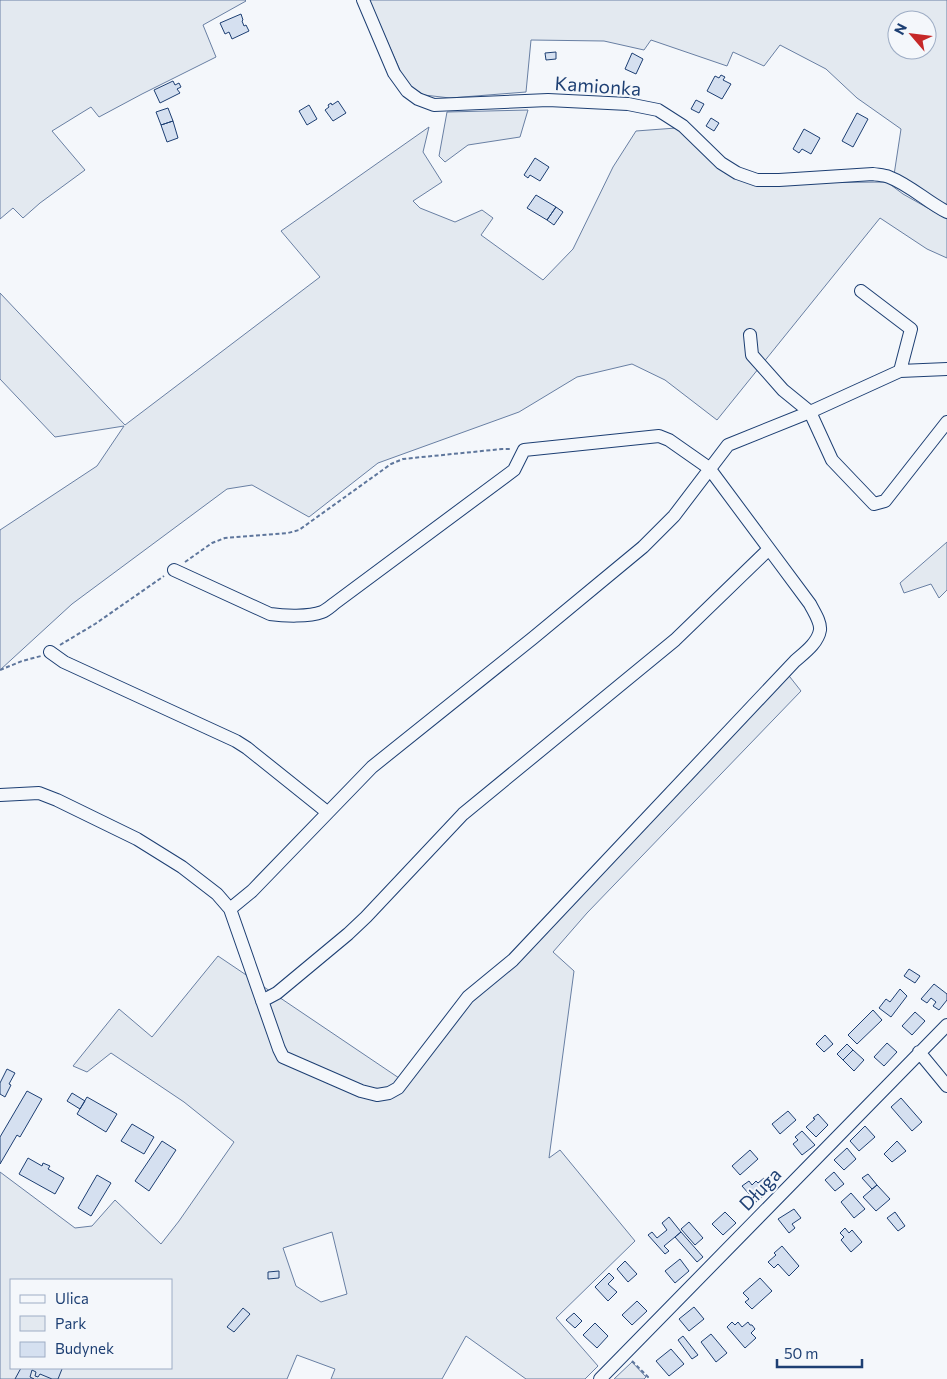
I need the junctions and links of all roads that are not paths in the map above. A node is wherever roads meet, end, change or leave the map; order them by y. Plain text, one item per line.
1 (363, 0) edge
2 (947, 212) edge
3 (862, 291) dead end
4 (750, 335) dead end
5 (947, 370) edge
6 (900, 371) junction
7 (810, 412) junction
8 (947, 422) edge
9 (709, 468) junction
10 (769, 549) junction
11 (174, 570) road end
12 (50, 652) road end
13 (0, 795) edge
14 (327, 812) junction
15 (230, 909) junction
16 (262, 1001) junction
17 (947, 1025) edge
18 (919, 1052) junction
19 (947, 1086) edge
20 (600, 1379) edge

1 - 2 street, Kamionka
3 - 6 street
4 - 7 street
5 - 6 street
6 - 7 street
7 - 8 street
7 - 9 street
9 - 10 street
9 - 11 street
9 - 14 street
10 - 16 street
10 - 16 street
12 - 14 street
13 - 15 street
14 - 15 street
15 - 16 street
17 - 18 street, Długa
18 - 19 street
18 - 20 street, Długa

